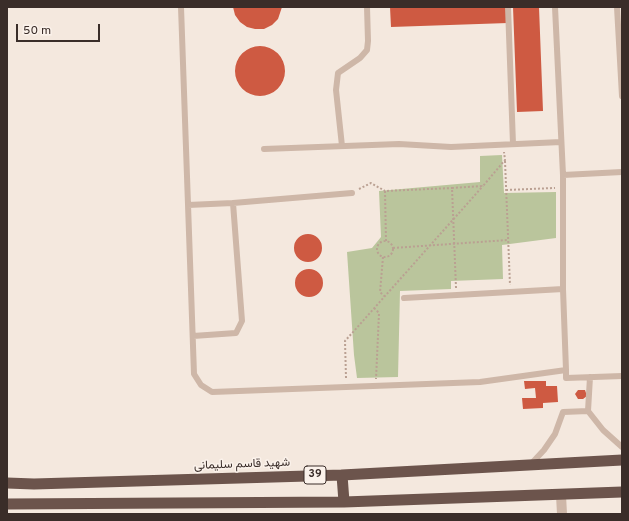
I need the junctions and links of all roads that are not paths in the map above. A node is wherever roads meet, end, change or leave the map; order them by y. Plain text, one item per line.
1 (181, 7) edge
2 (367, 7) edge
3 (508, 7) edge
4 (555, 7) edge
5 (617, 7) edge
6 (622, 96) edge
7 (561, 142) junction
8 (512, 144) junction
9 (342, 146) junction
10 (264, 149) dead end
11 (622, 172) edge
12 (563, 175) junction
13 (352, 193) road end
14 (233, 203) junction
15 (188, 205) junction
16 (563, 289) junction
17 (404, 298) dead end
18 (192, 336) junction
19 (566, 370) junction
20 (622, 376) edge
21 (590, 377) junction
22 (588, 411) junction
23 (622, 447) edge
24 (622, 460) edge
25 (531, 464) junction
26 (342, 474) junction
27 (7, 483) edge
28 (622, 492) edge
29 (561, 495) junction
30 (344, 502) junction
31 (7, 504) edge
32 (562, 514) edge

1 - 15 lane
2 - 9 lane
3 - 8 lane
4 - 7 lane
5 - 6 lane
7 - 8 lane
7 - 12 lane
8 - 9 lane
9 - 10 lane
11 - 12 lane
12 - 16 lane
13 - 14 lane
14 - 15 lane
14 - 18 lane
15 - 18 lane
16 - 17 lane
16 - 19 lane
18 - 19 lane
19 - 21 lane
20 - 21 lane
21 - 22 lane
22 - 23 lane
22 - 25 lane
24 - 25 highway, شهید قاسم سلیمانی / 39
25 - 26 highway, شهید قاسم سلیمانی / 39
26 - 27 highway, شهید قاسم سلیمانی / 39
26 - 30 highway
28 - 29 highway
29 - 30 highway
29 - 32 street
30 - 31 highway

